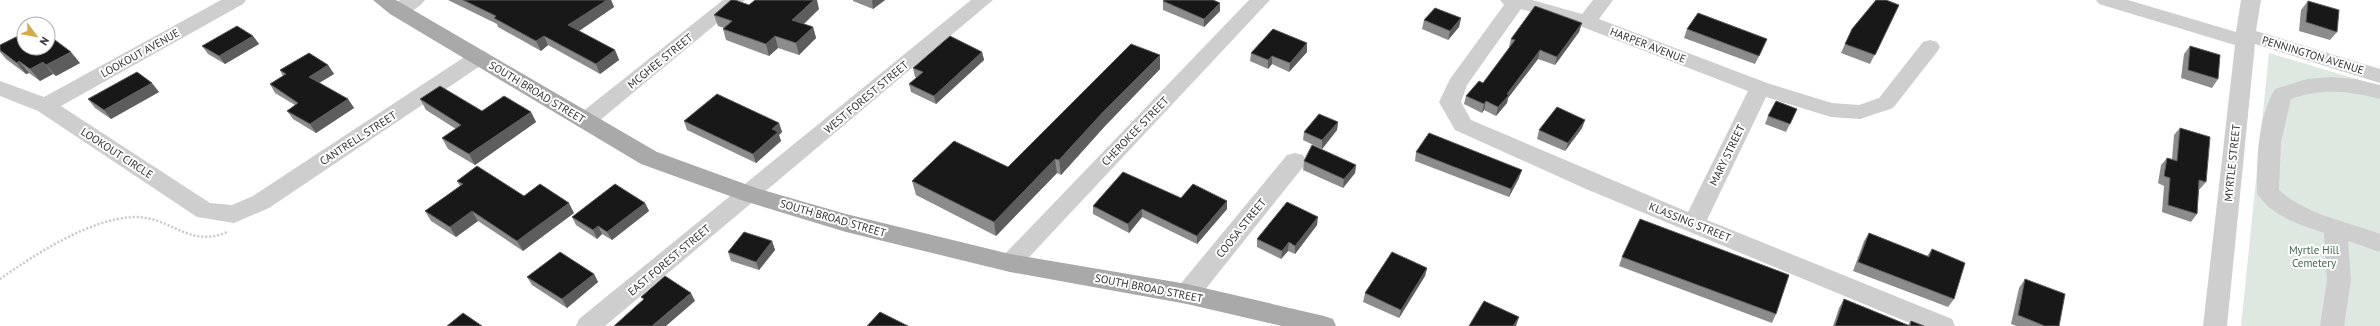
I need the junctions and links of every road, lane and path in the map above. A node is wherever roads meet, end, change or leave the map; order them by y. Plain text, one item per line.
1 (199, 0) edge
2 (236, 0) edge
3 (735, 0) edge
4 (983, 0) edge
5 (1260, 0) edge
6 (1603, 0) edge
7 (2106, 0) edge
8 (2251, 0) edge
9 (1513, 1) edge
10 (398, 4) edge
11 (216, 11) junction
12 (1587, 22) junction
13 (2245, 38) junction
14 (1930, 47) dead end
15 (479, 57) junction
16 (2380, 76) edge
17 (0, 88) edge
18 (1760, 88) junction
19 (2380, 92) edge
20 (44, 106) junction
21 (584, 121) junction
22 (1295, 161) dead end
23 (749, 194) junction
24 (234, 214) junction
25 (1694, 223) junction
26 (2335, 226) junction
27 (2380, 243) edge
28 (1010, 263) junction
29 (0, 278) edge
30 (1187, 294) junction
31 (588, 326) edge
32 (1324, 326) edge
33 (1943, 326) edge
34 (2215, 326) edge
35 (2332, 326) edge

1 - 11 street
2 - 11 street, LOOKOUT AVENUE
3 - 21 street, MCGHEE STREET
4 - 23 street, WEST FOREST STREET
5 - 28 street, CHEROKEE STREET
6 - 12 street
7 - 13 street, PENNINGTON AVENUE
8 - 13 street, MYRTLE STREET
9 - 12 street, HARPER AVENUE
9 - 25 street, KLASSING STREET
10 - 15 main road, SOUTH BROAD STREET
11 - 20 street, LOOKOUT AVENUE
12 - 18 street, HARPER AVENUE
13 - 16 street, PENNINGTON AVENUE
13 - 34 street, MYRTLE STREET
14 - 18 street, HARPER AVENUE
15 - 21 main road, SOUTH BROAD STREET
15 - 24 street, CANTRELL STREET
17 - 20 street, LOOKOUT CIRCLE
18 - 25 street, MARY STREET
19 - 26 street
20 - 24 street, LOOKOUT CIRCLE
21 - 23 main road, SOUTH BROAD STREET
22 - 30 street, COOSA STREET
23 - 28 main road, SOUTH BROAD STREET
23 - 31 street, EAST FOREST STREET
24 - 29 path
25 - 33 street, KLASSING STREET
26 - 27 street
26 - 35 street
28 - 30 main road, SOUTH BROAD STREET
30 - 32 main road, SOUTH BROAD STREET

